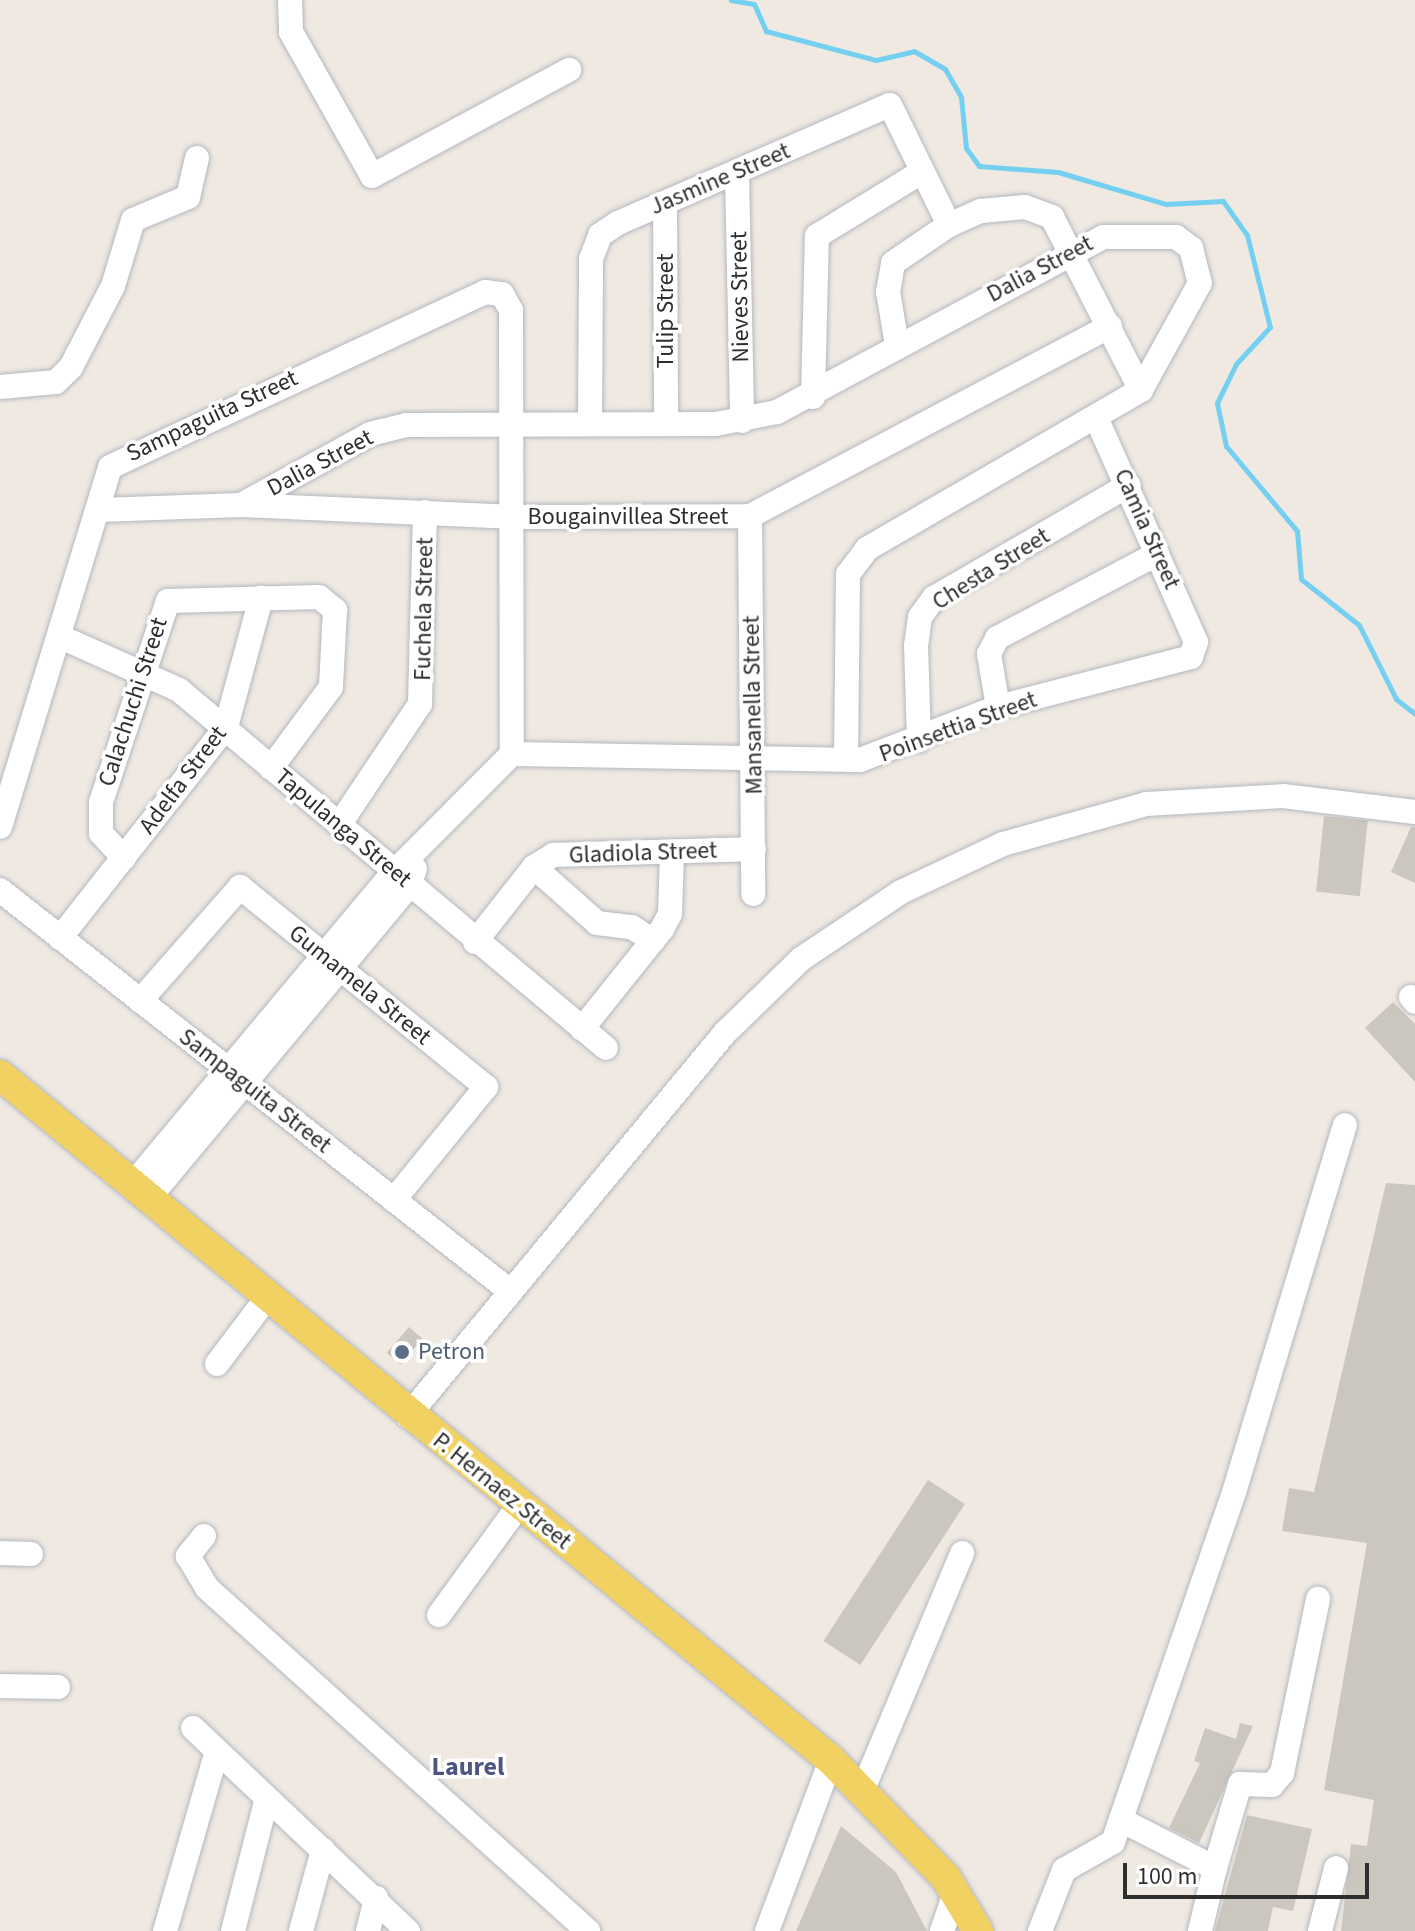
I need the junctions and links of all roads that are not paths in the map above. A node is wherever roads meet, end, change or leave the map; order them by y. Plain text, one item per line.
1 (290, 0) edge
2 (569, 70) dead end
3 (197, 158) dead end
4 (920, 173) junction
5 (737, 174) junction
6 (665, 203) junction
7 (949, 225) junction
8 (1074, 251) junction
9 (1110, 326) junction
10 (897, 345) junction
11 (0, 387) edge
12 (1141, 390) junction
13 (813, 397) junction
14 (1096, 417) junction
15 (590, 419) junction
16 (666, 420) junction
17 (742, 421) junction
18 (515, 427) junction
19 (1129, 485) junction
20 (241, 505) junction
21 (99, 510) junction
22 (425, 512) junction
23 (750, 516) junction
24 (516, 517) junction
25 (1157, 554) junction
26 (261, 598) junction
27 (63, 638) junction
28 (1196, 642) joint
29 (146, 671) junction
30 (998, 707) junction
31 (226, 727) junction
32 (919, 740) junction
33 (512, 754) junction
34 (756, 758) junction
35 (846, 760) junction
36 (271, 768) junction
37 (1415, 812) edge
38 (339, 825) junction
39 (0, 827) edge
40 (754, 849) junction
41 (672, 853) junction
42 (124, 858) junction
43 (534, 867) junction
44 (402, 878) junction
45 (0, 890) edge
46 (753, 894) dead end
47 (60, 938) junction
48 (653, 941) junction
49 (475, 942) junction
50 (332, 962) junction
51 (140, 1001) junction
52 (582, 1029) junction
53 (606, 1048) dead end
54 (0, 1075) edge
55 (236, 1077) junction
56 (1345, 1125) dead end
57 (140, 1192) junction
58 (394, 1200) junction
59 (510, 1291) junction
60 (266, 1299) junction
61 (217, 1364) dead end
62 (408, 1416) junction
63 (520, 1504) junction
64 (204, 1536) dead end
65 (0, 1553) edge
66 (962, 1553) dead end
67 (31, 1554) dead end
68 (1318, 1599) dead end
69 (439, 1615) dead end
70 (0, 1686) edge
71 (58, 1687) dead end
72 (193, 1728) dead end
73 (216, 1754) junction
74 (831, 1760) junction
75 (863, 1789) junction
76 (266, 1802) junction
77 (1121, 1820) junction
78 (323, 1850) junction
79 (1215, 1868) junction
80 (1336, 1868) dead end
81 (955, 1893) junction
82 (376, 1898) junction
83 (165, 1931) edge
84 (233, 1931) edge
85 (301, 1931) edge
86 (368, 1931) edge
87 (408, 1931) edge
88 (588, 1931) edge
89 (767, 1931) edge
90 (942, 1931) edge
91 (978, 1931) edge
92 (1040, 1931) edge
93 (1200, 1931) edge
94 (1320, 1931) edge

1 - 2 street
3 - 11 street
4 - 5 street, Jasmine Street
4 - 7 street, Jasmine Street
4 - 13 street
5 - 6 street, Jasmine Street
5 - 17 street, Nieves Street
6 - 15 street, Jasmine Street
6 - 16 street, Tulip Street
7 - 8 street
7 - 10 street
8 - 9 street
8 - 10 street, Dalia Street
8 - 12 street, Dalia Street
9 - 12 street
9 - 23 street, Bougainvillea Street
10 - 13 street, Dalia Street
12 - 14 street
13 - 17 street, Dalia Street
14 - 19 street, Camia Street
14 - 35 street
15 - 16 street, Dalia Street
15 - 18 street, Dalia Street
16 - 17 street, Dalia Street
18 - 20 street, Dalia Street
18 - 21 street, Sampaguita Street
18 - 24 street
19 - 25 street, Camia Street
19 - 32 street, Chesta Street
20 - 21 street, Bougainvillea Street
20 - 22 street, Bougainvillea Street
21 - 27 street, Sampaguita Street
22 - 24 street, Bougainvillea Street
22 - 38 street, Fuchela Street
23 - 24 street, Bougainvillea Street
23 - 34 street, Mansanella Street
24 - 33 street
25 - 28 street, Camia Street
25 - 30 street
26 - 29 street, Calachuchi Street
26 - 31 street, Adelfa Street
26 - 36 street, Calachuchi Street
27 - 29 street, Tapulanga Street
27 - 39 street, Sampaguita Street
28 - 30 street, Poinsettia Street
29 - 31 street, Tapulanga Street
29 - 42 street, Calachuchi Street
30 - 32 street, Poinsettia Street
31 - 36 street, Tapulanga Street
31 - 42 street, Adelfa Street
32 - 35 street, Poinsettia Street
33 - 34 street, Poinsettia Street
33 - 44 street
34 - 35 street, Poinsettia Street
34 - 40 street, Mansanella Street
36 - 38 street, Tapulanga Street
37 - 59 street
38 - 44 street, Tapulanga Street
40 - 41 street, Gladiola Street
40 - 46 street, Mansanella Street
41 - 43 street, Gladiola Street
41 - 48 street
42 - 47 street, Adelfa Street
43 - 48 street
43 - 49 street, Gladiola Street
44 - 49 street, Tapulanga Street
44 - 50 street
45 - 47 street, Sampaguita Street
47 - 51 street, Sampaguita Street
48 - 52 street
49 - 52 street, Tapulanga Street
50 - 51 street, Gumamela Street
50 - 55 street
50 - 58 street, Gumamela Street
51 - 55 street, Sampaguita Street
52 - 53 street, Tapulanga Street
54 - 57 main road, P. Hernaez Street
55 - 57 street
55 - 58 street, Sampaguita Street
56 - 77 street
57 - 60 main road, P. Hernaez Street
58 - 59 street, Sampaguita Street
59 - 62 street
60 - 61 street
60 - 62 main road, P. Hernaez Street
62 - 63 main road, P. Hernaez Street
63 - 69 street
63 - 74 main road, P. Hernaez Street
64 - 88 street
65 - 67 street
66 - 75 street
68 - 79 street
70 - 71 street
72 - 73 street
73 - 76 street
73 - 83 street
74 - 75 main road, P. Hernaez Street
74 - 89 street
75 - 81 main road, P. Hernaez Street
76 - 78 street
76 - 84 street
77 - 79 street
77 - 92 street
78 - 82 street
78 - 85 street
79 - 93 street
80 - 94 street
81 - 90 street
81 - 91 main road, P. Hernaez Street
82 - 86 street
82 - 87 street

